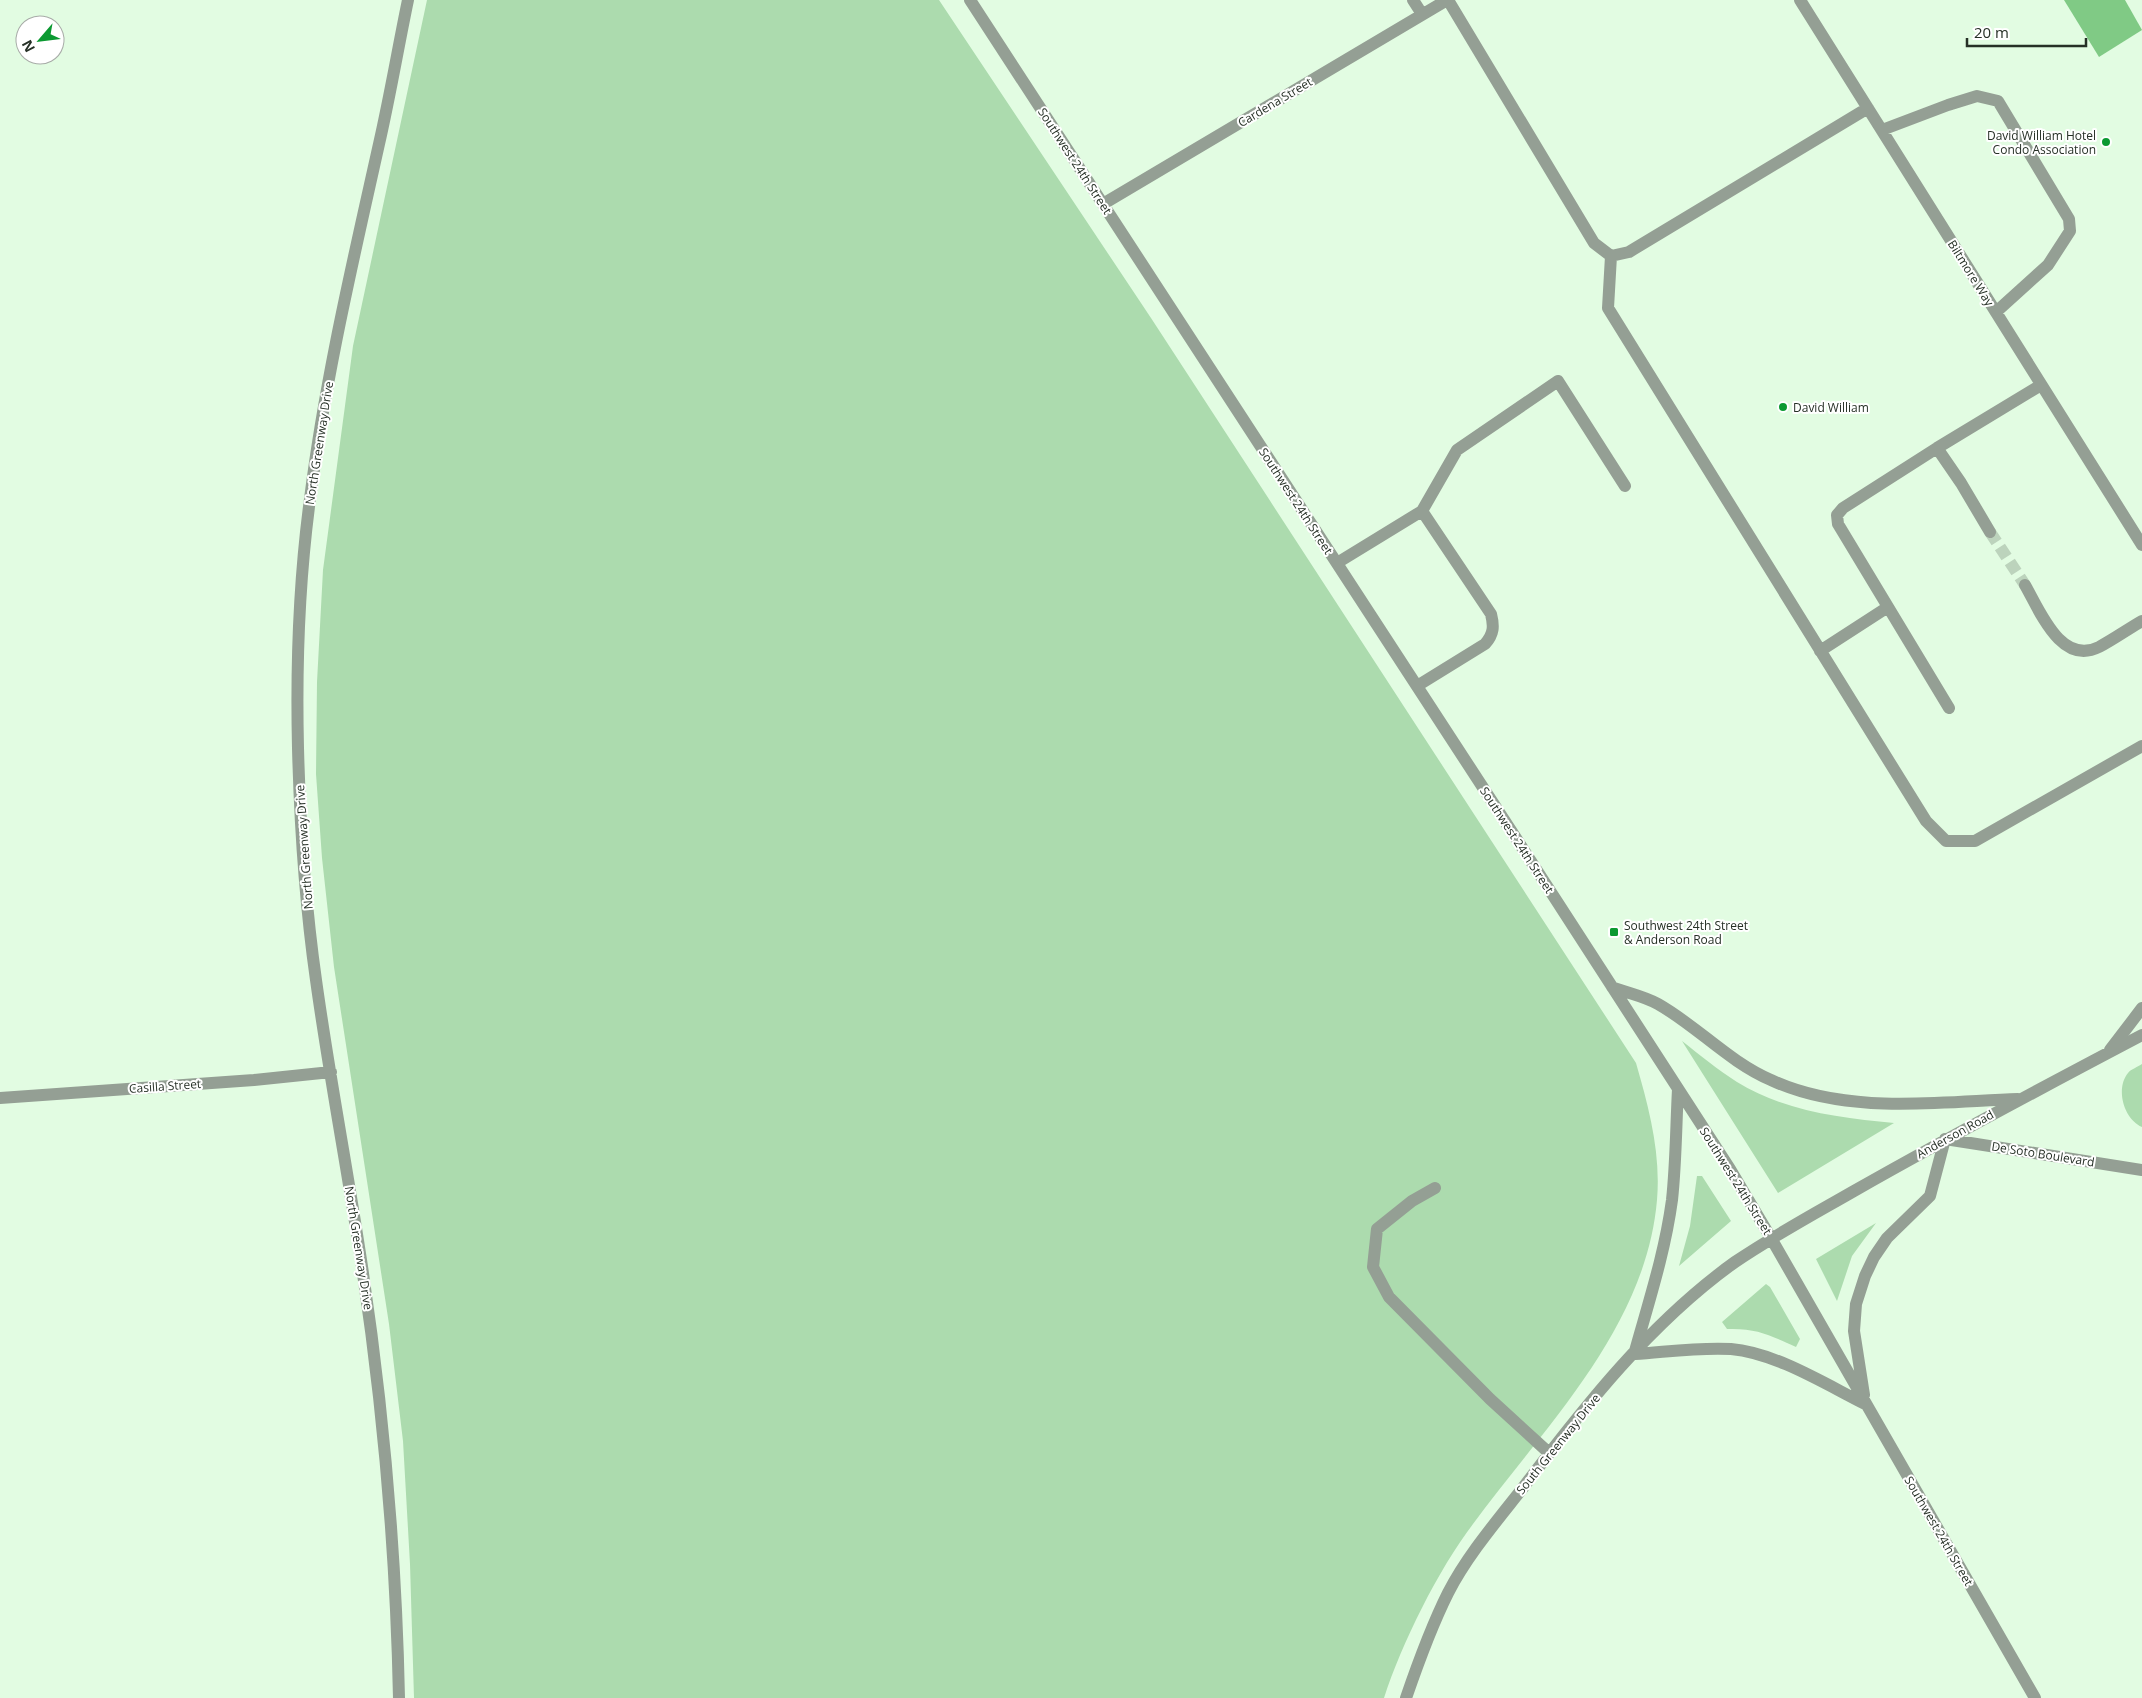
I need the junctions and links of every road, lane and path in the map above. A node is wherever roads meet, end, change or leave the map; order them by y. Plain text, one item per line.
1 (408, 0) edge
2 (970, 0) edge
3 (1413, 0) edge
4 (1447, 0) edge
5 (1800, 0) edge
6 (1422, 14) junction
7 (1868, 108) junction
8 (1882, 130) junction
9 (1103, 204) junction
10 (1611, 256) junction
11 (1996, 312) junction
12 (2041, 385) junction
13 (1937, 448) junction
14 (1625, 486) dead end
15 (1422, 511) junction
16 (1990, 532) tunnel mouth
17 (2142, 545) edge
18 (1337, 563) junction
19 (2025, 585) tunnel mouth
20 (1888, 607) junction
21 (2142, 620) edge
22 (1820, 651) junction
23 (1417, 686) junction
24 (1949, 708) dead end
25 (2142, 746) edge
26 (1612, 987) junction
27 (2142, 1008) edge
28 (2142, 1035) edge
29 (2107, 1054) junction
30 (331, 1072) junction
31 (1678, 1090) junction
32 (0, 1098) edge
33 (2020, 1099) junction
34 (1945, 1139) junction
35 (2142, 1170) edge
36 (1435, 1188) dead end
37 (1771, 1238) junction
38 (1635, 1354) junction
39 (1866, 1404) junction
40 (1548, 1452) junction
41 (399, 1698) edge
42 (1406, 1698) edge
43 (2034, 1698) edge

1 - 30 street, North Greenway Drive
2 - 9 street, Southwest 24th Street
3 - 6 street
4 - 6 street, Cardena Street
4 - 10 street
5 - 7 street, Biltmore Way
6 - 9 street, Cardena Street
7 - 8 street, Biltmore Way
7 - 10 street
8 - 11 street, Biltmore Way
8 - 11 street
9 - 18 street, Southwest 24th Street
10 - 22 street
11 - 12 street, Biltmore Way
12 - 13 street
12 - 17 street, Biltmore Way
13 - 16 street
13 - 20 street
14 - 15 street
15 - 18 street
15 - 23 street
18 - 23 street, Southwest 24th Street
19 - 21 street
20 - 22 street
20 - 24 street
22 - 25 street
23 - 26 street, Southwest 24th Street
26 - 31 street, Southwest 24th Street
26 - 33 street
27 - 29 street
28 - 29 street, Anderson Road
29 - 33 street, Anderson Road
30 - 32 street, Casilla Street
30 - 41 street, North Greenway Drive
31 - 37 street, Southwest 24th Street
31 - 38 street
33 - 34 street, Anderson Road
34 - 35 street, De Soto Boulevard
34 - 37 street, Anderson Road
34 - 39 street
36 - 40 street
37 - 38 street, South Greenway Drive
37 - 39 street, Southwest 24th Street
38 - 39 street
38 - 40 street, South Greenway Drive
39 - 43 street, Southwest 24th Street
40 - 42 street, South Greenway Drive

